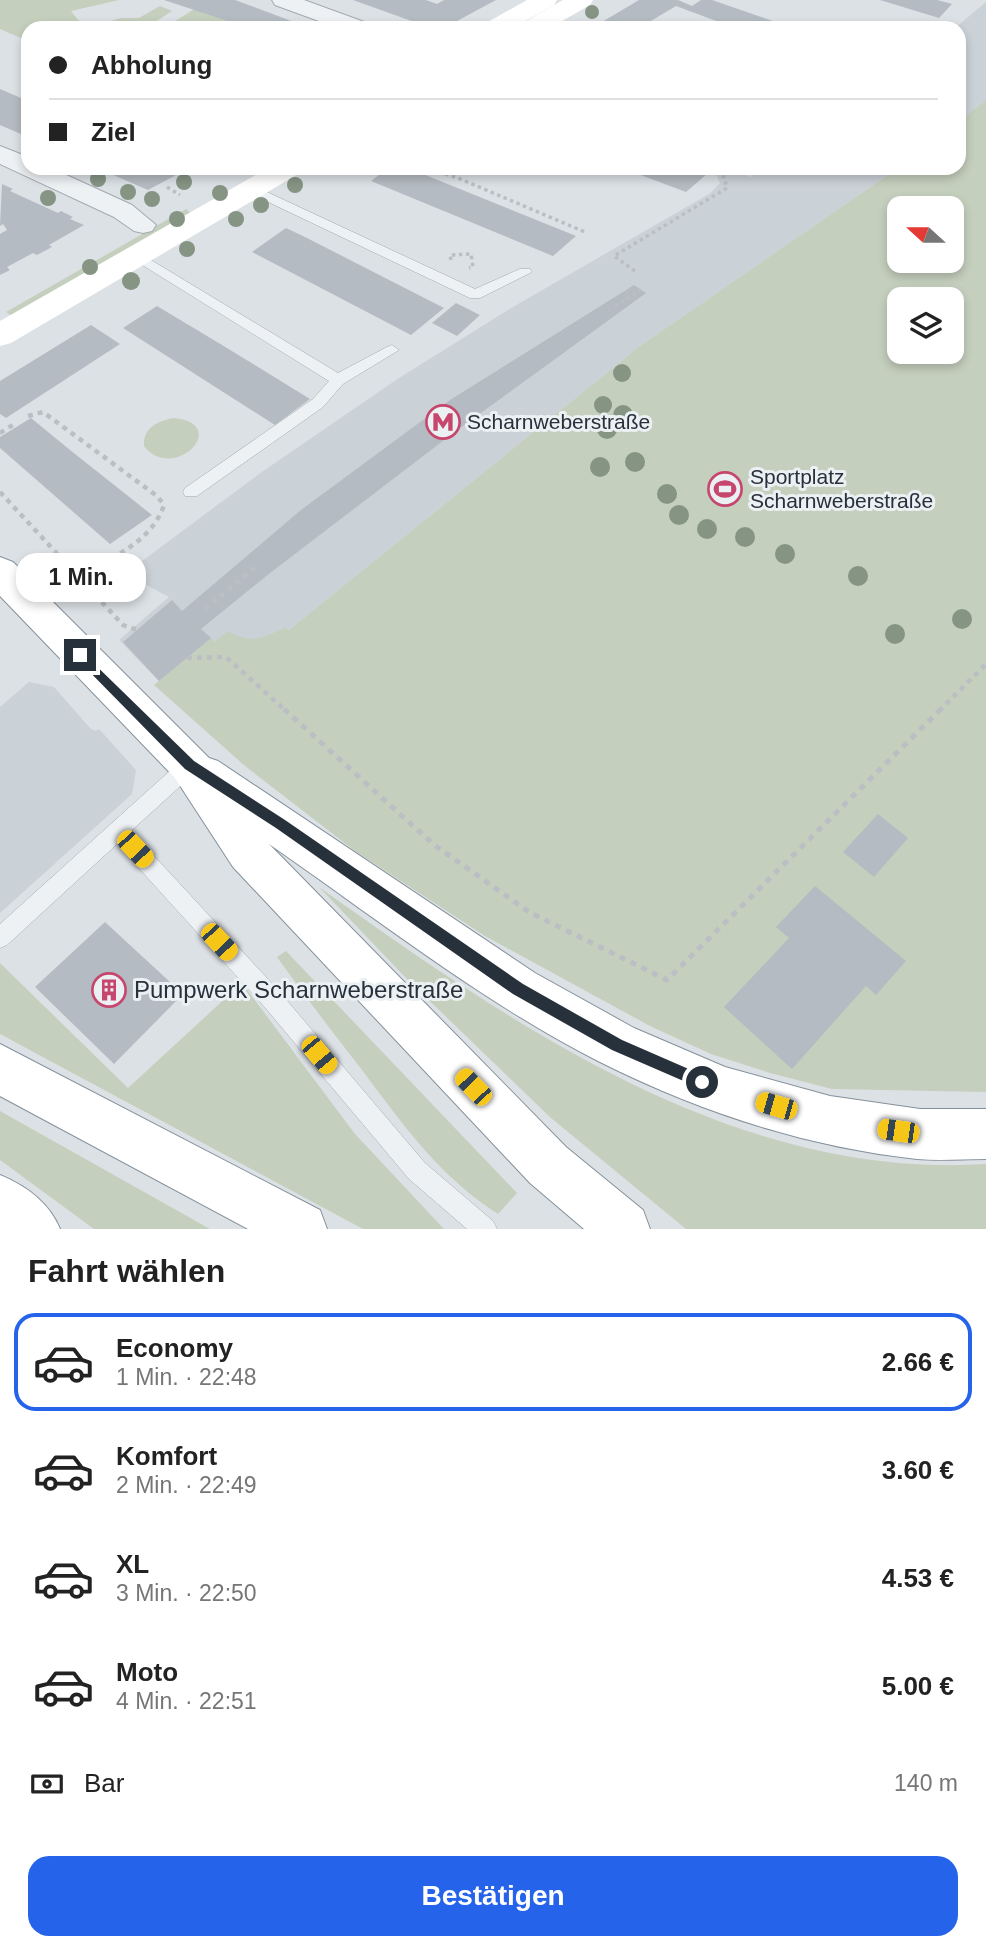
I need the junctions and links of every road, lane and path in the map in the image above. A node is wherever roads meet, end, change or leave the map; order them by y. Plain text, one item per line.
1 (283, 0) edge
2 (545, 0) edge
3 (581, 0) edge
4 (340, 21) edge
5 (508, 21) edge
6 (544, 21) edge
7 (0, 154) edge
8 (21, 164) edge
9 (44, 175) edge
10 (448, 175) edge
11 (722, 175) edge
12 (249, 178) edge
13 (167, 187) dead end
14 (180, 195) dead end
15 (143, 225) junction
16 (585, 232) dead end
17 (136, 255) junction
18 (635, 271) dead end
19 (525, 272) dead end
20 (641, 290) dead end
21 (0, 305) edge
22 (615, 306) dead end
23 (0, 335) edge
24 (391, 350) dead end
25 (338, 380) junction
26 (29, 416) dead end
27 (16, 424) dead end
28 (0, 433) edge
29 (0, 492) edge
30 (191, 492) dead end
31 (260, 564) dead end
32 (0, 572) edge
33 (79, 576) junction
34 (205, 609) dead end
35 (137, 630) dead end
36 (187, 658) dead end
37 (986, 664) edge
38 (190, 765) junction
39 (118, 831) junction
40 (0, 938) edge
41 (0, 1069) edge
42 (986, 1134) edge
43 (0, 1201) edge
44 (34, 1229) edge
45 (301, 1229) edge
46 (485, 1229) edge
47 (624, 1229) edge

1 - 4 street
2 - 5 main road
3 - 6 main road
7 - 8 street
9 - 15 street
10 - 16 path
11 - 18 path
12 - 15 main road
12 - 17 main road
12 - 19 lane
13 - 14 path
15 - 21 main road
17 - 23 main road
17 - 25 lane
20 - 22 path
24 - 25 lane
25 - 30 lane
26 - 33 path
27 - 28 path
29 - 33 path
31 - 34 path
32 - 38 main road
33 - 35 path
36 - 37 path
38 - 39 lane
38 - 42 main road
38 - 47 main road
39 - 40 lane
39 - 46 lane
41 - 45 main road
43 - 44 main road

